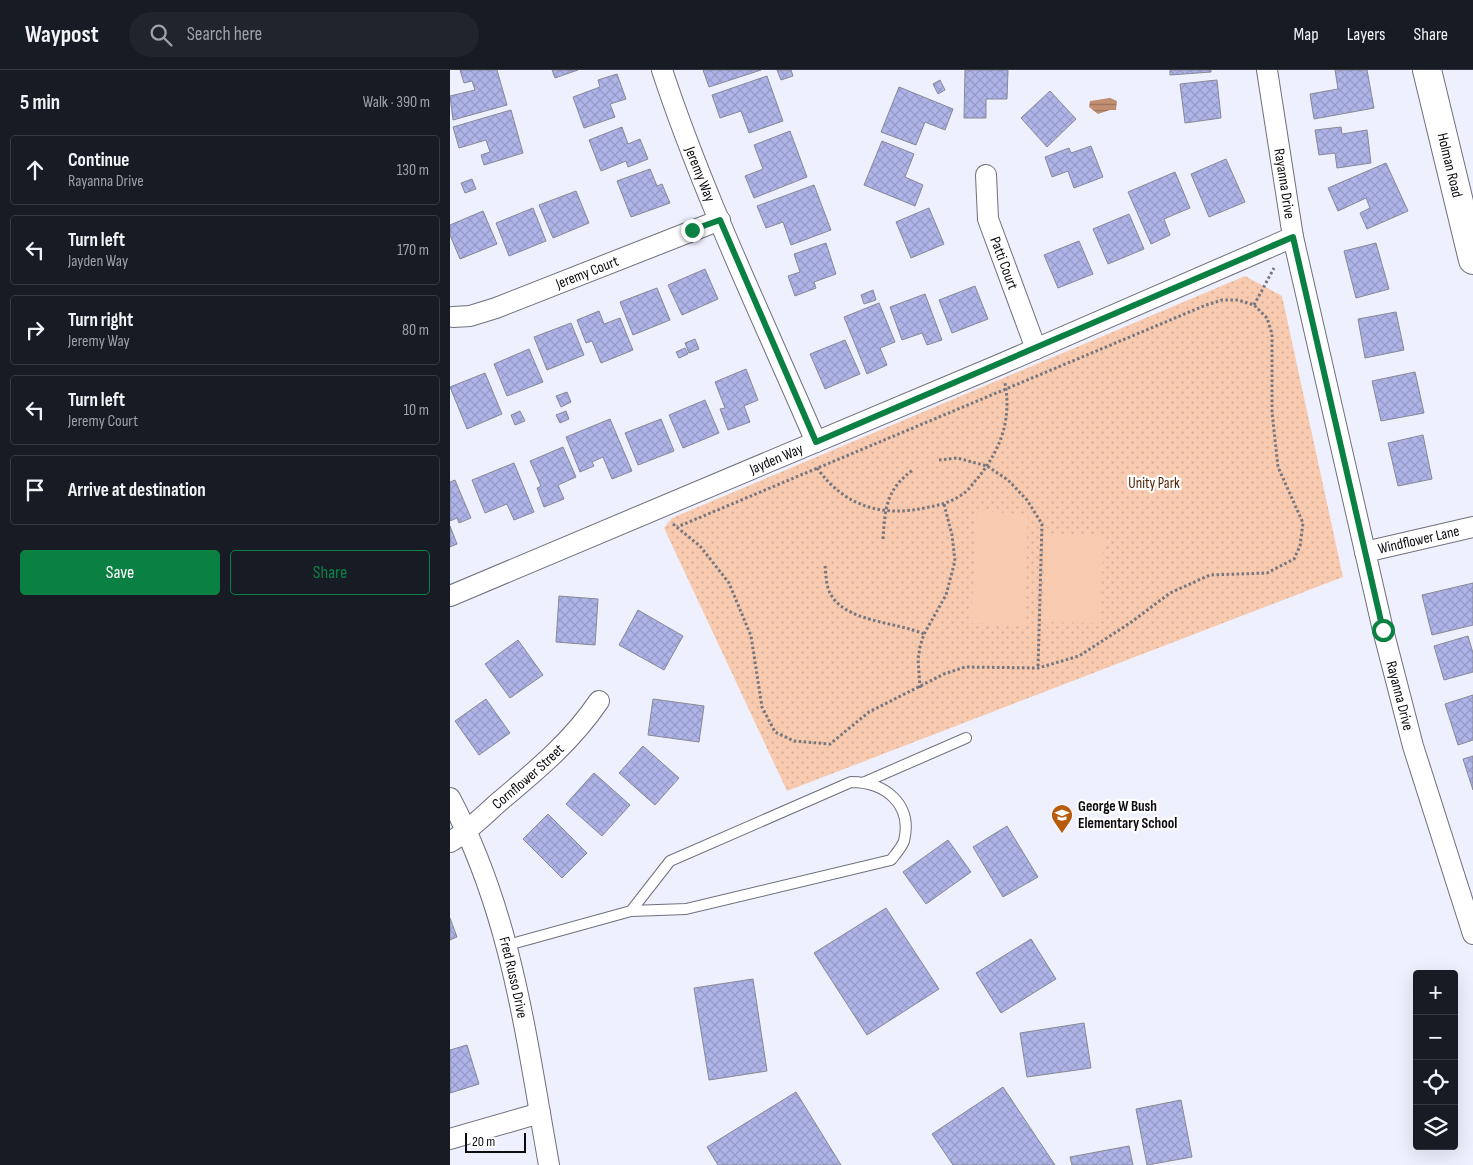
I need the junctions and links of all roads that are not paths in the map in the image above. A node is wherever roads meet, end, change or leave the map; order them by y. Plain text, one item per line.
1 (662, 70) edge
2 (1267, 70) edge
3 (1428, 70) edge
4 (986, 175) dead end
5 (720, 220) junction
6 (1293, 237) junction
7 (1473, 260) edge
8 (453, 317) dead end
9 (1036, 348) junction
10 (809, 445) junction
11 (1473, 527) edge
12 (1365, 552) junction
13 (450, 596) edge
14 (600, 701) dead end
15 (966, 738) dead end
16 (865, 782) junction
17 (450, 798) edge
18 (468, 832) junction
19 (450, 842) edge
20 (631, 911) junction
21 (1473, 934) edge
22 (508, 945) junction
23 (540, 1113) junction
24 (450, 1139) edge
25 (549, 1165) edge

1 - 5 street, Jeremy Way
2 - 6 street, Rayanna Drive
3 - 7 main road, Holman Road
4 - 9 street, Patti Court
5 - 8 street, Jeremy Court
5 - 10 street, Jeremy Way
6 - 9 street, Jayden Way
6 - 12 street, Rayanna Drive
9 - 10 street, Jayden Way
10 - 13 street, Jayden Way
11 - 12 street, Windflower Lane
12 - 21 street, Rayanna Drive
14 - 18 street, Cornflower Street
15 - 16 lane
16 - 20 lane
16 - 20 lane
17 - 18 street, Fred Russo Drive
18 - 19 street, Cornflower Street
18 - 22 street, Fred Russo Drive
20 - 22 lane
22 - 23 street, Fred Russo Drive
23 - 24 street
23 - 25 street, Fred Russo Drive

